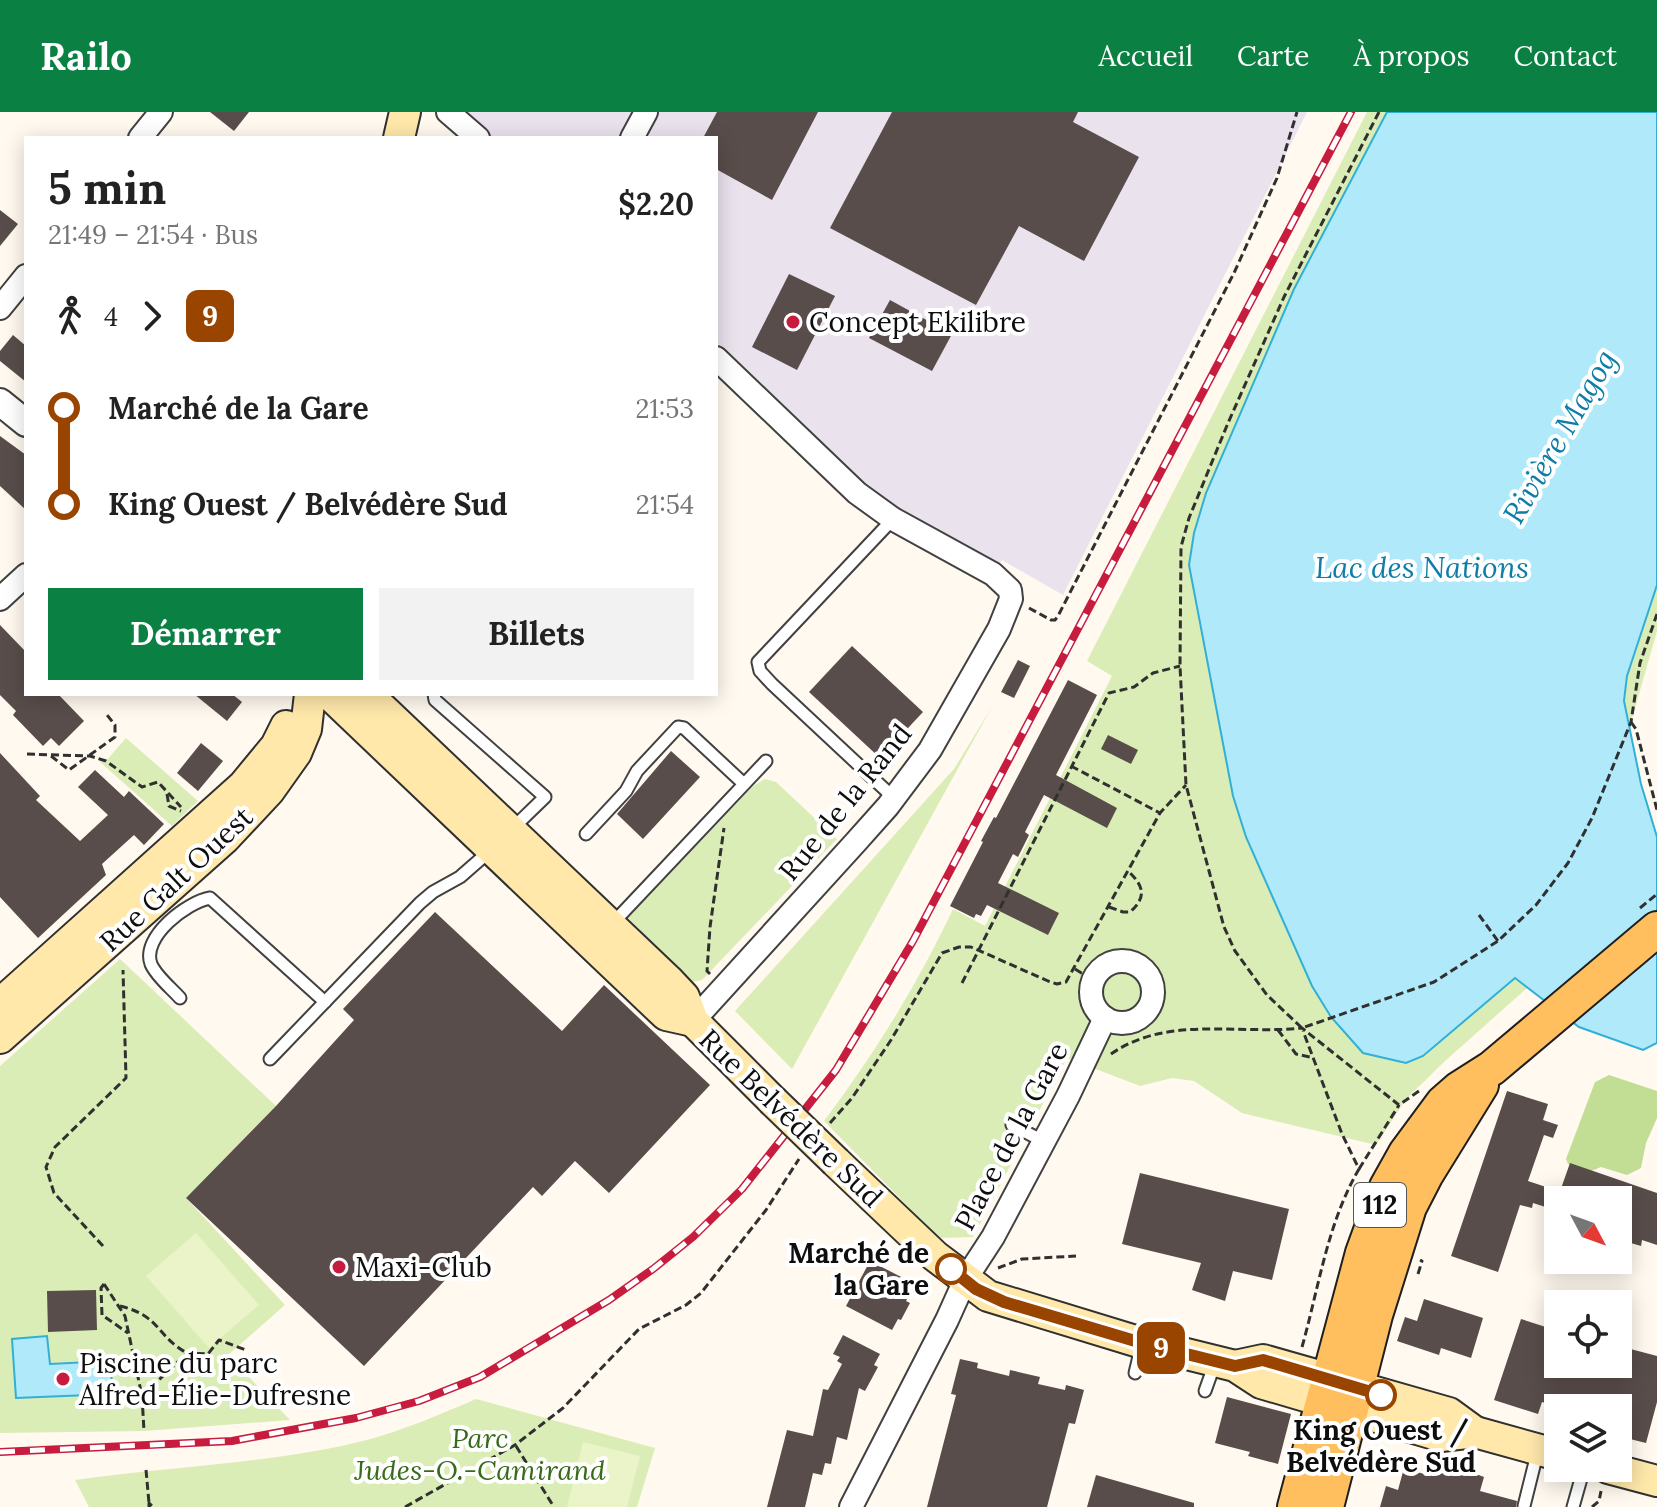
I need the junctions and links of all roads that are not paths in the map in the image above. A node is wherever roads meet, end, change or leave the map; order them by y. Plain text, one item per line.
1 (161, 112) edge
2 (405, 112) edge
3 (448, 112) edge
4 (646, 112) edge
5 (142, 136) edge
6 (399, 136) edge
7 (476, 136) edge
8 (633, 136) edge
9 (24, 278) edge
10 (0, 308) edge
11 (718, 360) edge
12 (0, 402) edge
13 (24, 421) edge
14 (893, 519) junction
15 (24, 577) edge
16 (0, 599) edge
17 (296, 696) edge
18 (310, 696) edge
19 (331, 696) edge
20 (369, 696) edge
21 (434, 696) edge
22 (766, 761) dead end
23 (744, 784) junction
24 (894, 798) junction
25 (586, 834) dead end
26 (501, 840) junction
27 (611, 925) junction
28 (1657, 929) edge
29 (180, 998) dead end
30 (325, 1002) junction
31 (0, 1004) edge
32 (1105, 1018) junction
33 (693, 1021) junction
34 (0, 1038) edge
35 (270, 1059) dead end
36 (1012, 1125) dead end
37 (1043, 1141) junction
38 (965, 1280) junction
39 (1142, 1343) junction
40 (1229, 1361) junction
41 (1135, 1373) dead end
42 (1205, 1391) dead end
43 (1340, 1394) junction
44 (1544, 1451) edge
45 (1544, 1461) edge
46 (1632, 1474) edge
47 (1657, 1481) edge
48 (1580, 1482) edge
49 (1524, 1506) edge
50 (851, 1507) edge
51 (1295, 1507) edge
52 (1326, 1507) edge
53 (1573, 1507) edge

1 - 5 street
2 - 6 main road
3 - 7 street
4 - 8 street
9 - 10 street
11 - 14 street
12 - 13 street
14 - 24 street, Rue de la Rand
14 - 24 lane
15 - 16 street
17 - 31 main road, Rue Galt Ouest
18 - 34 main road, Rue Galt Ouest
19 - 26 main road, Rue Belvédère Sud
20 - 26 main road, Rue Belvédère Sud
21 - 26 lane
22 - 23 lane
23 - 25 lane
23 - 27 lane
24 - 33 street, Rue de la Rand
26 - 27 main road, Rue Belvédère Sud
26 - 30 lane
26 - 33 main road, Rue Belvédère Sud
27 - 33 main road, Rue Belvédère Sud
28 - 43 main road, 112
29 - 30 lane
30 - 35 lane
32 - 32 street
32 - 37 street, Place de la Gare
33 - 38 main road, Rue Belvédère Sud, bridge
36 - 37 lane
37 - 38 street, Place de la Gare
38 - 39 main road, Rue Belvédère Sud
38 - 50 street, Place de la Gare
39 - 40 main road, Rue Belvédère Sud
39 - 41 lane
40 - 42 lane
40 - 43 main road, Rue Belvédère Sud
40 - 43 main road, Rue Belvédère Sud
43 - 44 main road
43 - 51 main road, 112
43 - 52 main road, 112
45 - 49 lane
46 - 47 main road
48 - 53 lane

